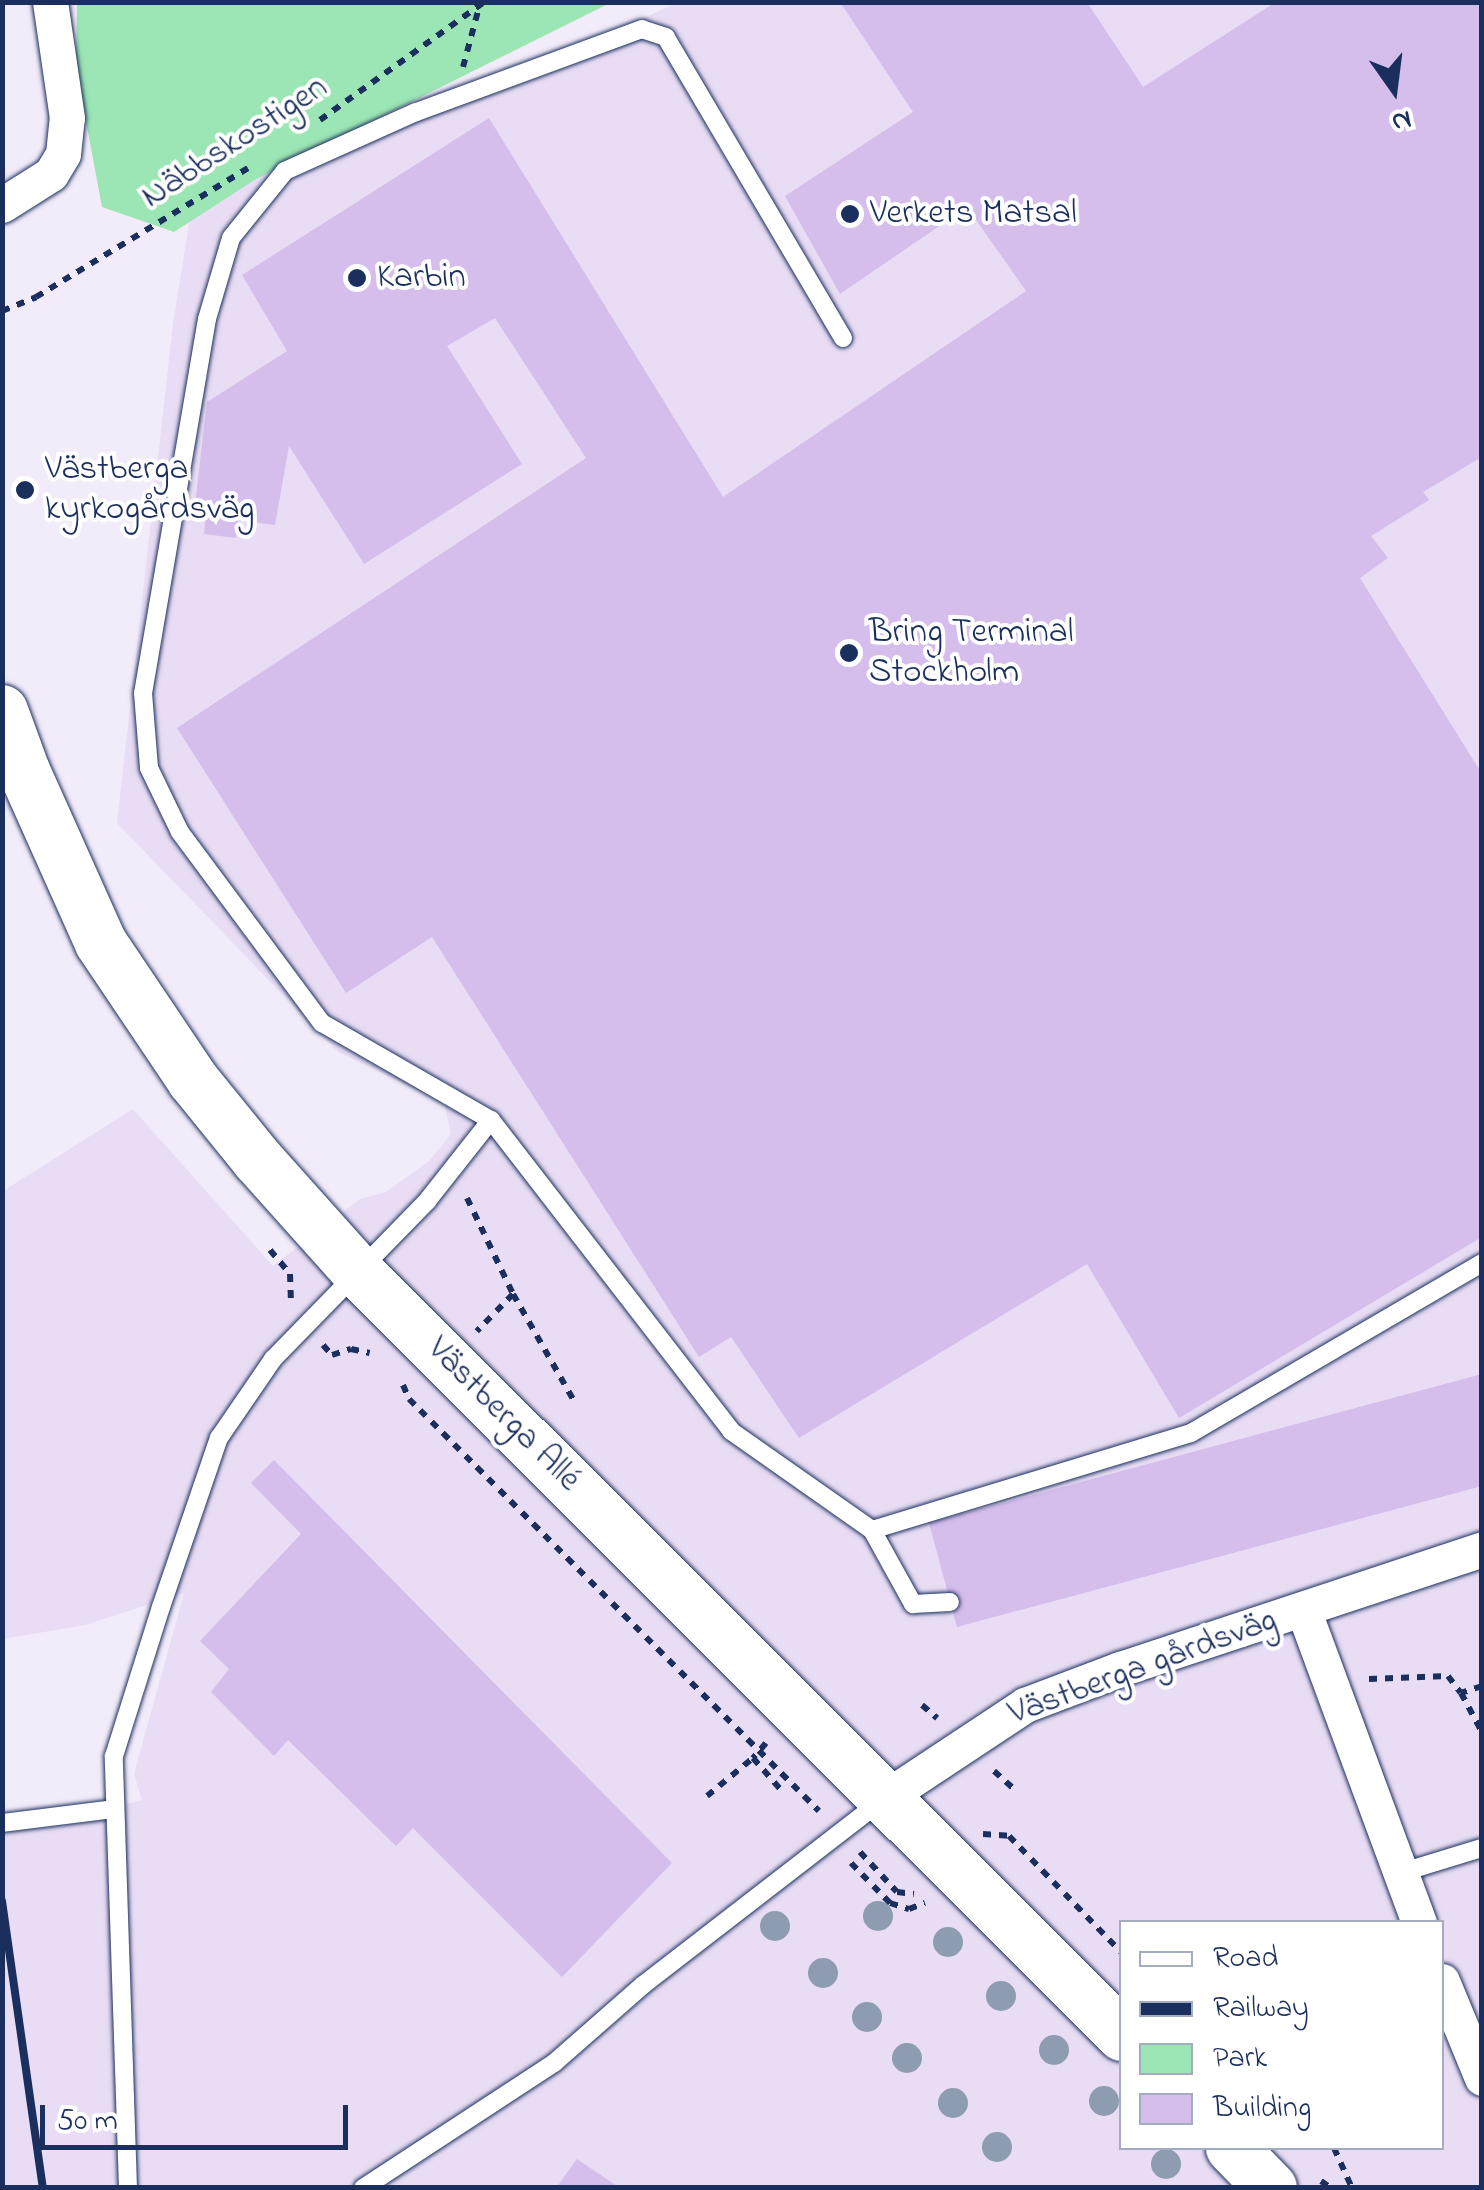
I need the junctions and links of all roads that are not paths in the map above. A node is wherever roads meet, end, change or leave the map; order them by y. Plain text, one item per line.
1 (50, 2) edge
2 (2, 206) edge
3 (843, 338) dead end
4 (2, 710) edge
5 (491, 1120) junction
6 (1482, 1263) edge
7 (360, 1274) junction
8 (872, 1530) junction
9 (1482, 1549) edge
10 (950, 1602) dead end
11 (1302, 1609) junction
12 (886, 1797) junction
13 (114, 1809) junction
14 (2, 1823) edge
15 (1482, 1848) edge
16 (1400, 1874) junction
17 (1418, 1920) edge
18 (1444, 1987) edge
19 (1119, 2032) edge
20 (1480, 2068) edge
21 (1236, 2150) edge
22 (1296, 2184) edge
23 (128, 2188) edge
24 (362, 2188) edge

1 - 2 street
3 - 5 lane
4 - 7 street, Västberga Allé
5 - 7 lane
5 - 8 lane
6 - 8 lane
7 - 12 street, Västberga Allé
7 - 13 lane
8 - 10 lane
9 - 11 street, Västberga gårdsväg
11 - 12 street, Västberga gårdsväg
11 - 16 street, Västberga gårdsväg
12 - 19 street, Västberga Allé
12 - 24 lane
13 - 14 lane
13 - 23 lane
15 - 16 lane
16 - 17 street, Västberga gårdsväg
18 - 20 street
21 - 22 street

